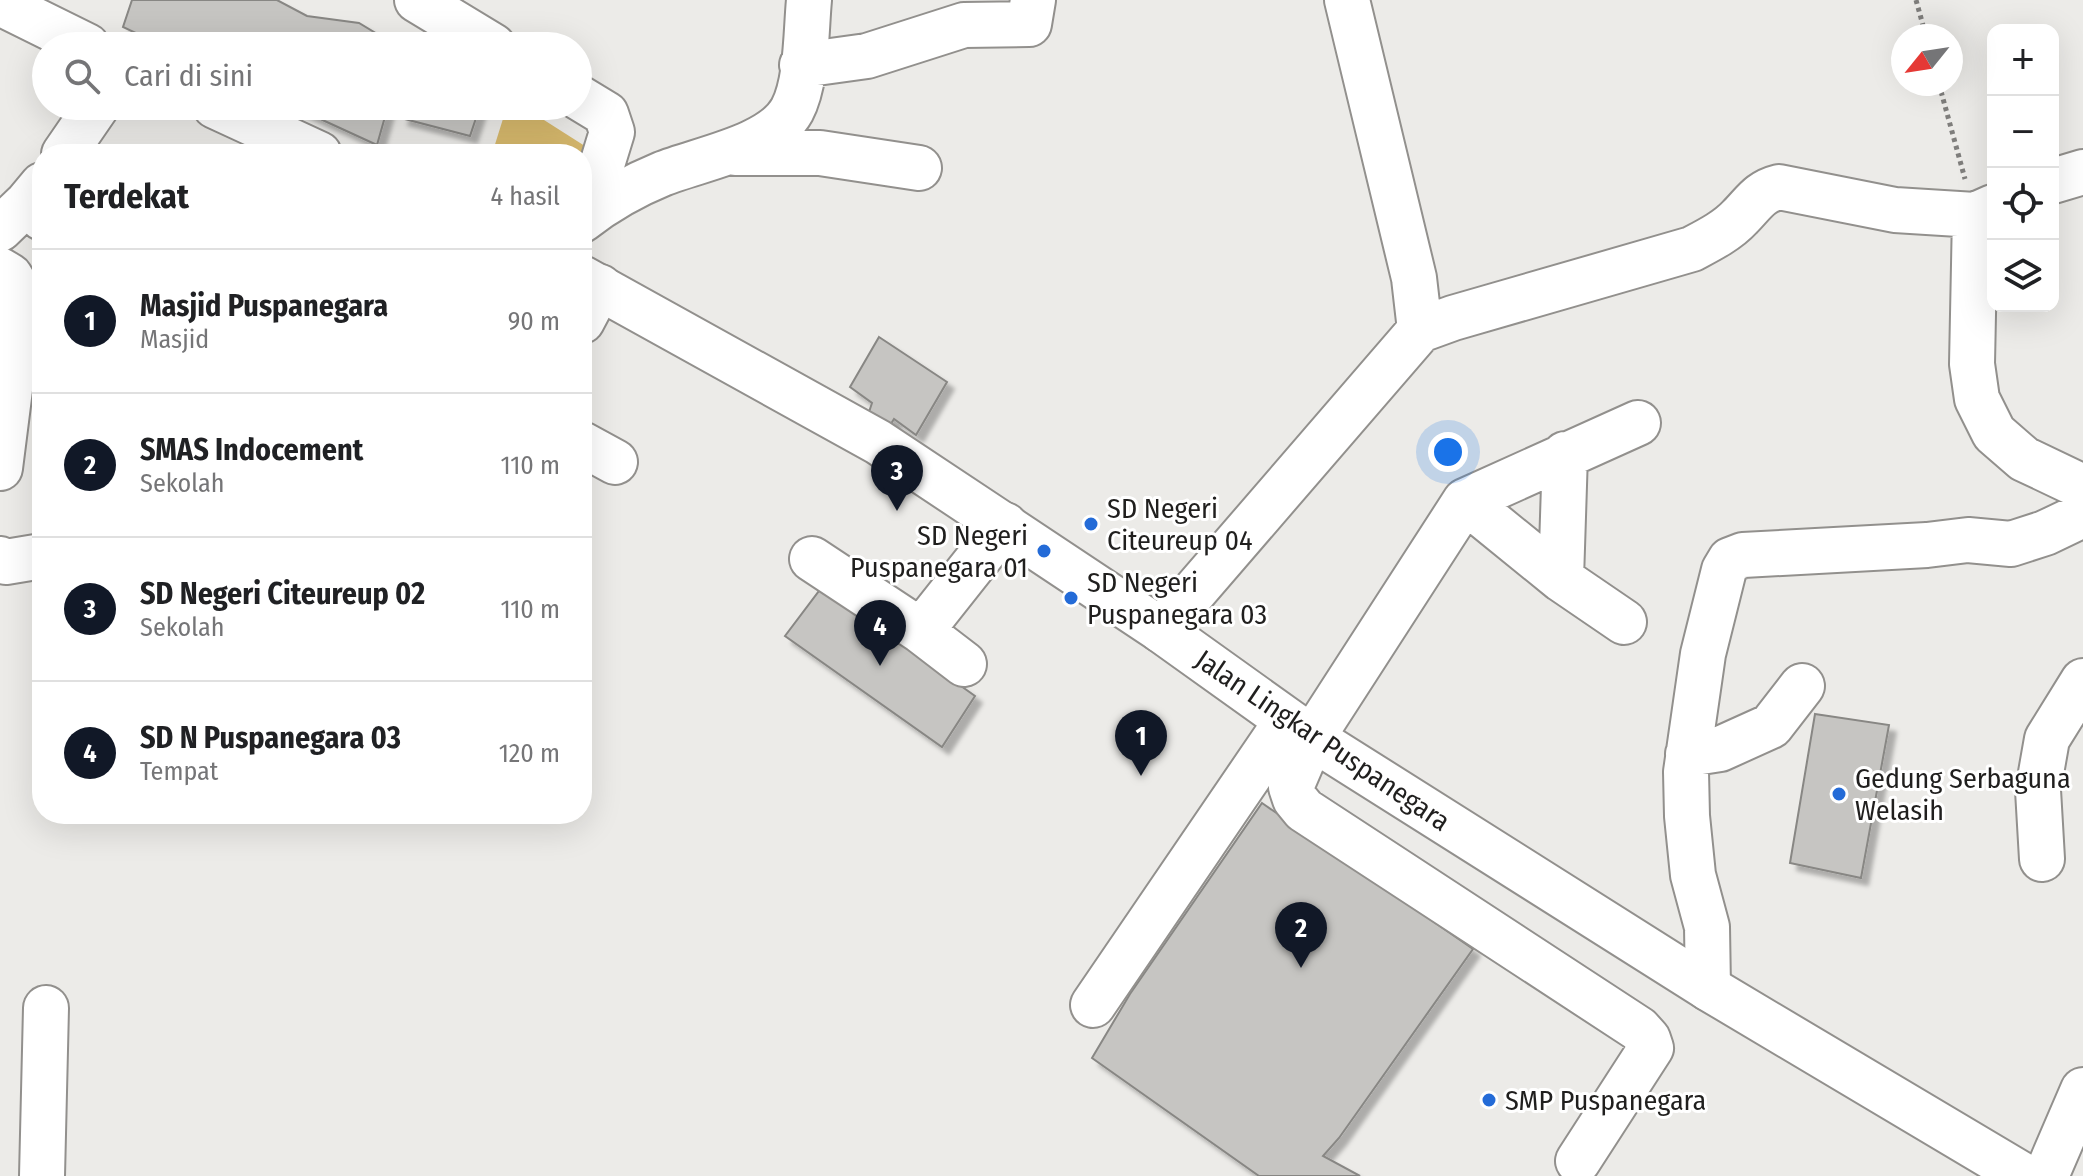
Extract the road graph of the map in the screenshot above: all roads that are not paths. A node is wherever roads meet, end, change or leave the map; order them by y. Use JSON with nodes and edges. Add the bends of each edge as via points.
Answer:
{"nodes":[{"id":1,"x":417,"y":0,"type":"edge"},
{"id":2,"x":809,"y":0,"type":"edge"},
{"id":3,"x":1033,"y":0,"type":"edge"},
{"id":4,"x":1347,"y":0,"type":"edge"},
{"id":5,"x":0,"y":3,"type":"edge"},
{"id":6,"x":59,"y":32,"type":"edge"},
{"id":7,"x":470,"y":32,"type":"edge"},
{"id":8,"x":802,"y":65,"type":"junction"},
{"id":9,"x":592,"y":106,"type":"edge"},
{"id":10,"x":87,"y":120,"type":"edge"},
{"id":11,"x":245,"y":120,"type":"edge"},
{"id":12,"x":71,"y":144,"type":"edge"},
{"id":13,"x":297,"y":144,"type":"edge"},
{"id":14,"x":728,"y":154,"type":"junction"},
{"id":15,"x":919,"y":168,"type":"dead end"},
{"id":16,"x":2083,"y":172,"type":"edge"},
{"id":17,"x":2059,"y":179,"type":"edge"},
{"id":18,"x":592,"y":194,"type":"edge"},
{"id":19,"x":1984,"y":211,"type":"edge"},
{"id":20,"x":592,"y":214,"type":"edge"},
{"id":21,"x":0,"y":270,"type":"edge"},
{"id":22,"x":592,"y":297,"type":"edge"},
{"id":23,"x":1420,"y":330,"type":"junction"},
{"id":24,"x":1638,"y":423,"type":"dead end"},
{"id":25,"x":1565,"y":454,"type":"junction"},
{"id":26,"x":0,"y":468,"type":"edge"},
{"id":27,"x":2083,"y":487,"type":"edge"},
{"id":28,"x":1465,"y":501,"type":"junction"},
{"id":29,"x":2083,"y":515,"type":"edge"},
{"id":30,"x":1005,"y":525,"type":"junction"},
{"id":31,"x":32,"y":558,"type":"edge"},
{"id":32,"x":0,"y":559,"type":"edge"},
{"id":33,"x":812,"y":559,"type":"dead end"},
{"id":34,"x":1561,"y":579,"type":"junction"},
{"id":35,"x":1624,"y":622,"type":"dead end"},
{"id":36,"x":1161,"y":630,"type":"junction"},
{"id":37,"x":921,"y":631,"type":"junction"},
{"id":38,"x":964,"y":664,"type":"dead end"},
{"id":39,"x":2083,"y":681,"type":"edge"},
{"id":40,"x":1802,"y":686,"type":"dead end"},
{"id":41,"x":1299,"y":730,"type":"junction"},
{"id":42,"x":1688,"y":754,"type":"junction"},
{"id":43,"x":2042,"y":859,"type":"dead end"},
{"id":44,"x":1708,"y":988,"type":"junction"},
{"id":45,"x":1093,"y":1005,"type":"dead end"},
{"id":46,"x":46,"y":1008,"type":"dead end"},
{"id":47,"x":2083,"y":1090,"type":"edge"},
{"id":48,"x":1578,"y":1161,"type":"dead end"},
{"id":49,"x":42,"y":1176,"type":"edge"},
{"id":50,"x":2024,"y":1176,"type":"edge"},
{"id":51,"x":2046,"y":1176,"type":"edge"}],
"edges":[{"from":1,"to":7,"type":"street"},
{"from":2,"to":8,"type":"street"},
{"from":3,"to":8,"type":"street","via":[[1029,24],[964,25],[867,56]]},
{"from":4,"to":23,"type":"street","via":[[1414,278]]},
{"from":5,"to":6,"type":"street"},
{"from":8,"to":14,"type":"street","via":[[792,109],[779,127]]},
{"from":9,"to":18,"type":"street","via":[[606,114],[612,132]]},
{"from":10,"to":12,"type":"street"},
{"from":11,"to":13,"type":"street"},
{"from":14,"to":15,"type":"street","via":[[820,153]]},
{"from":14,"to":20,"type":"street","via":[[659,175]]},
{"from":16,"to":17,"type":"street"},
{"from":19,"to":23,"type":"street","via":[[1895,210],[1779,187],[1754,198],[1741,217],[1692,249]]},
{"from":19,"to":27,"type":"street","via":[[1972,364],[1977,399],[1994,433],[2024,459]]},
{"from":21,"to":26,"type":"street","via":[[16,286],[17,334]]},
{"from":22,"to":30,"type":"street","name":"Jalan Lingkar Puspanegara","via":[[878,442]]},
{"from":23,"to":36,"type":"street"},
{"from":24,"to":25,"type":"street"},
{"from":25,"to":28,"type":"street"},
{"from":25,"to":34,"type":"street"},
{"from":28,"to":34,"type":"street"},
{"from":28,"to":41,"type":"street"},
{"from":29,"to":42,"type":"street","via":[[2011,544],[1968,540],[1730,560],[1703,654]]},
{"from":30,"to":36,"type":"street","name":"Jalan Lingkar Puspanegara"},
{"from":30,"to":37,"type":"street"},
{"from":31,"to":32,"type":"street"},
{"from":33,"to":37,"type":"street"},
{"from":34,"to":35,"type":"street"},
{"from":36,"to":41,"type":"street","name":"Jalan Lingkar Puspanegara"},
{"from":37,"to":38,"type":"street"},
{"from":39,"to":43,"type":"street","via":[[2047,739],[2038,790]]},
{"from":40,"to":42,"type":"street","via":[[1771,726],[1720,749]]},
{"from":41,"to":44,"type":"street","name":"Jalan Lingkar Puspanegara"},
{"from":41,"to":45,"type":"street"},
{"from":41,"to":48,"type":"street","via":[[1291,787],[1304,810],[1648,1039],[1651,1048]]},
{"from":42,"to":44,"type":"street","via":[[1688,842],[1707,927]]},
{"from":44,"to":50,"type":"street","name":"Jalan Lingkar Puspanegara"},
{"from":46,"to":49,"type":"street"},
{"from":47,"to":51,"type":"street"}]}
